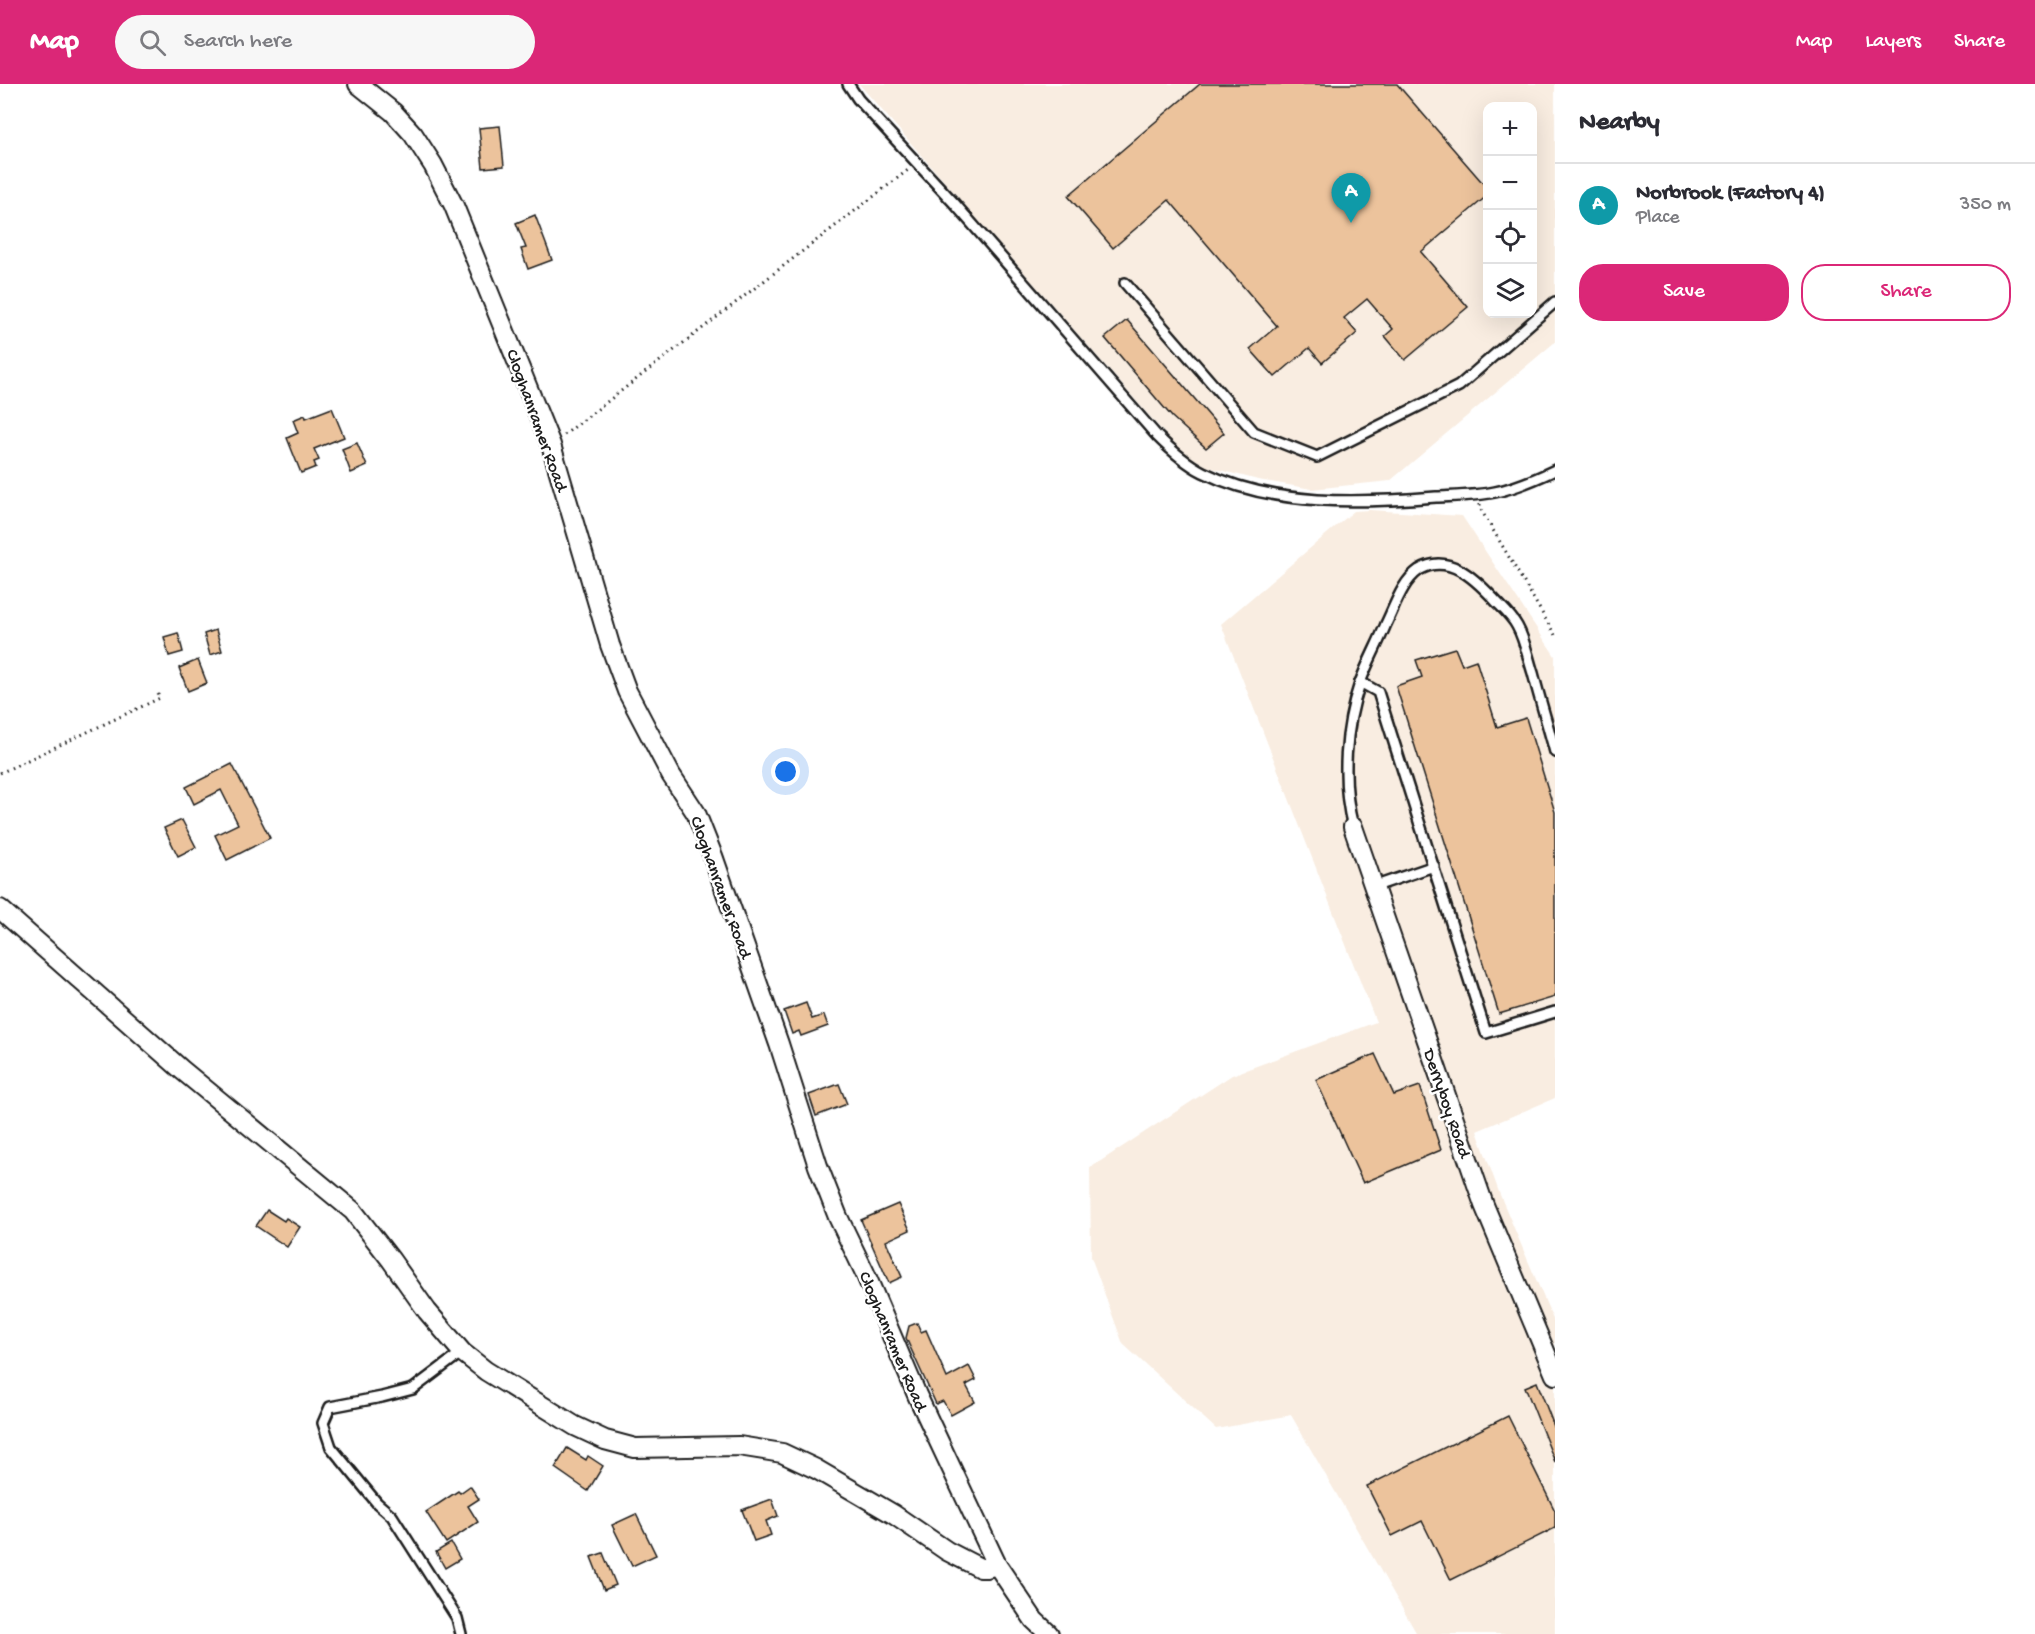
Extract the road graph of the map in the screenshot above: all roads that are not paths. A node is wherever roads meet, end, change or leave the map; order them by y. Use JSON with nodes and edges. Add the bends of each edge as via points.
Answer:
{"nodes":[{"id":1,"x":358,"y":84,"type":"edge"},
{"id":2,"x":848,"y":84,"type":"edge"},
{"id":3,"x":1125,"y":284,"type":"dead end"},
{"id":4,"x":1555,"y":302,"type":"edge"},
{"id":5,"x":1555,"y":470,"type":"edge"},
{"id":6,"x":1360,"y":682,"type":"junction"},
{"id":7,"x":1555,"y":753,"type":"edge"},
{"id":8,"x":1353,"y":827,"type":"joint"},
{"id":9,"x":1434,"y":866,"type":"junction"},
{"id":10,"x":1373,"y":887,"type":"junction"},
{"id":11,"x":0,"y":909,"type":"edge"},
{"id":12,"x":1555,"y":1012,"type":"edge"},
{"id":13,"x":462,"y":1352,"type":"junction"},
{"id":14,"x":1555,"y":1375,"type":"edge"},
{"id":15,"x":997,"y":1565,"type":"junction"},
{"id":16,"x":461,"y":1634,"type":"edge"},
{"id":17,"x":1049,"y":1634,"type":"edge"}],
"edges":[{"from":1,"to":15,"type":"street","name":"Cloghanramer Road","via":[[413,134],[454,206],[551,445],[627,691],[696,813],[838,1216]]},
{"from":2,"to":5,"type":"lane","via":[[1157,436],[1179,457],[1204,472],[1251,489],[1323,501],[1406,500],[1496,492]]},
{"from":3,"to":4,"type":"lane","via":[[1254,432],[1317,457],[1459,386]]},
{"from":6,"to":7,"type":"lane","via":[[1408,581],[1430,566],[1452,566],[1482,586],[1519,628]]},
{"from":6,"to":8,"type":"lane","via":[[1347,753],[1348,811]]},
{"from":6,"to":9,"type":"lane","via":[[1378,692]]},
{"from":8,"to":10,"type":"street","name":"Derryboy Road"},
{"from":9,"to":10,"type":"lane"},
{"from":9,"to":12,"type":"lane","via":[[1486,1033]]},
{"from":10,"to":14,"type":"street","name":"Derryboy Road","via":[[1484,1205]]},
{"from":11,"to":13,"type":"street","via":[[182,1070],[353,1211]]},
{"from":13,"to":15,"type":"street","via":[[486,1371],[605,1440],[635,1448],[740,1446],[782,1454],[816,1469],[980,1568]]},
{"from":13,"to":16,"type":"lane","via":[[413,1389],[330,1407],[322,1423],[330,1447],[392,1516],[457,1618]]},
{"from":15,"to":17,"type":"street","name":"Cloghanramer Road","via":[[1034,1620]]}]}
